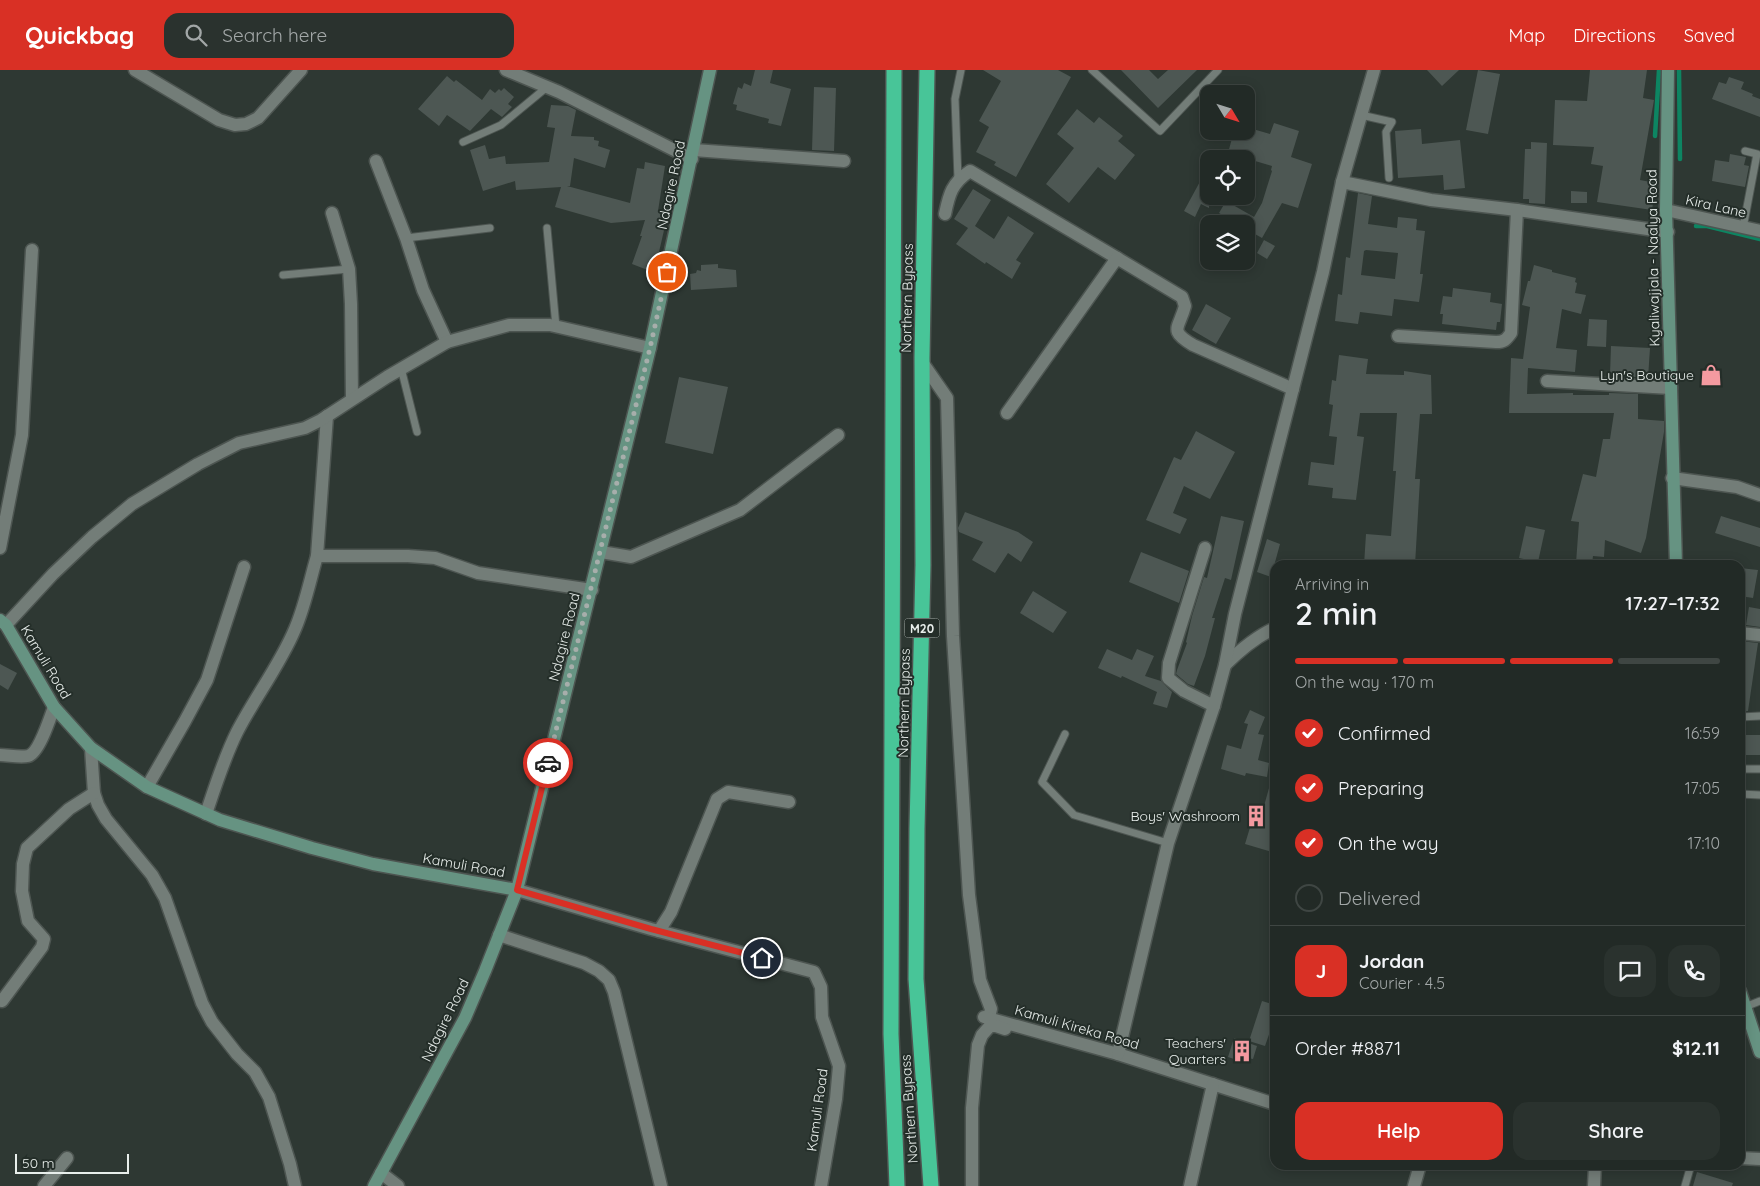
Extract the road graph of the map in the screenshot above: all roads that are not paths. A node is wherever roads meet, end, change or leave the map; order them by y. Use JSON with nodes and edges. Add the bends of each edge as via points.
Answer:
{"nodes":[{"id":1,"x":135,"y":70,"type":"edge"},
{"id":2,"x":301,"y":70,"type":"edge"},
{"id":3,"x":506,"y":70,"type":"edge"},
{"id":4,"x":710,"y":70,"type":"edge"},
{"id":5,"x":894,"y":70,"type":"edge"},
{"id":6,"x":927,"y":70,"type":"edge"},
{"id":7,"x":961,"y":70,"type":"edge"},
{"id":8,"x":1092,"y":70,"type":"edge"},
{"id":9,"x":1218,"y":70,"type":"edge"},
{"id":10,"x":1374,"y":70,"type":"edge"},
{"id":11,"x":1668,"y":70,"type":"edge"},
{"id":12,"x":548,"y":87,"type":"junction"},
{"id":13,"x":1361,"y":115,"type":"junction"},
{"id":14,"x":463,"y":142,"type":"dead end"},
{"id":15,"x":1745,"y":151,"type":"dead end"},
{"id":16,"x":693,"y":155,"type":"junction"},
{"id":17,"x":376,"y":161,"type":"dead end"},
{"id":18,"x":844,"y":161,"type":"dead end"},
{"id":19,"x":1389,"y":178,"type":"dead end"},
{"id":20,"x":958,"y":179,"type":"junction"},
{"id":21,"x":1342,"y":182,"type":"junction"},
{"id":22,"x":1517,"y":210,"type":"junction"},
{"id":23,"x":1666,"y":210,"type":"junction"},
{"id":24,"x":332,"y":214,"type":"dead end"},
{"id":25,"x":944,"y":214,"type":"dead end"},
{"id":26,"x":490,"y":228,"type":"dead end"},
{"id":27,"x":547,"y":228,"type":"dead end"},
{"id":28,"x":1743,"y":228,"type":"junction"},
{"id":29,"x":1668,"y":232,"type":"junction"},
{"id":30,"x":1760,"y":232,"type":"edge"},
{"id":31,"x":406,"y":238,"type":"junction"},
{"id":32,"x":32,"y":250,"type":"dead end"},
{"id":33,"x":1117,"y":258,"type":"junction"},
{"id":34,"x":349,"y":269,"type":"junction"},
{"id":35,"x":283,"y":275,"type":"dead end"},
{"id":36,"x":556,"y":327,"type":"junction"},
{"id":37,"x":1398,"y":336,"type":"dead end"},
{"id":38,"x":447,"y":342,"type":"junction"},
{"id":39,"x":650,"y":348,"type":"junction"},
{"id":40,"x":922,"y":362,"type":"junction"},
{"id":41,"x":401,"y":368,"type":"junction"},
{"id":42,"x":1547,"y":381,"type":"dead end"},
{"id":43,"x":1671,"y":388,"type":"junction"},
{"id":44,"x":1293,"y":389,"type":"junction"},
{"id":45,"x":352,"y":398,"type":"junction"},
{"id":46,"x":1007,"y":413,"type":"dead end"},
{"id":47,"x":327,"y":416,"type":"junction"},
{"id":48,"x":418,"y":432,"type":"dead end"},
{"id":49,"x":838,"y":435,"type":"dead end"},
{"id":50,"x":1672,"y":478,"type":"junction"},
{"id":51,"x":1760,"y":495,"type":"edge"},
{"id":52,"x":0,"y":548,"type":"edge"},
{"id":53,"x":1205,"y":548,"type":"dead end"},
{"id":54,"x":601,"y":552,"type":"junction"},
{"id":55,"x":317,"y":556,"type":"junction"},
{"id":56,"x":1676,"y":560,"type":"edge"},
{"id":57,"x":244,"y":567,"type":"dead end"},
{"id":58,"x":592,"y":590,"type":"junction"},
{"id":59,"x":3,"y":622,"type":"edge"},
{"id":60,"x":1270,"y":630,"type":"edge"},
{"id":61,"x":1745,"y":634,"type":"edge"},
{"id":62,"x":1760,"y":635,"type":"edge"},
{"id":63,"x":1225,"y":665,"type":"junction"},
{"id":64,"x":1214,"y":706,"type":"junction"},
{"id":65,"x":54,"y":707,"type":"junction"},
{"id":66,"x":1760,"y":716,"type":"edge"},
{"id":67,"x":1745,"y":717,"type":"edge"},
{"id":68,"x":1065,"y":734,"type":"dead end"},
{"id":69,"x":91,"y":748,"type":"junction"},
{"id":70,"x":0,"y":755,"type":"edge"},
{"id":71,"x":1745,"y":769,"type":"edge"},
{"id":72,"x":1760,"y":769,"type":"edge"},
{"id":73,"x":147,"y":787,"type":"junction"},
{"id":74,"x":94,"y":793,"type":"junction"},
{"id":75,"x":1745,"y":794,"type":"edge"},
{"id":76,"x":1760,"y":795,"type":"edge"},
{"id":77,"x":789,"y":802,"type":"dead end"},
{"id":78,"x":206,"y":814,"type":"junction"},
{"id":79,"x":1168,"y":843,"type":"junction"},
{"id":80,"x":517,"y":890,"type":"junction"},
{"id":81,"x":659,"y":931,"type":"junction"},
{"id":82,"x":499,"y":935,"type":"junction"},
{"id":83,"x":2,"y":1001,"type":"dead end"},
{"id":84,"x":1760,"y":1001,"type":"edge"},
{"id":85,"x":1745,"y":1007,"type":"joint"},
{"id":86,"x":1026,"y":1028,"type":"junction"},
{"id":87,"x":1760,"y":1052,"type":"edge"},
{"id":88,"x":1118,"y":1054,"type":"junction"},
{"id":89,"x":1213,"y":1084,"type":"junction"},
{"id":90,"x":1270,"y":1102,"type":"edge"},
{"id":91,"x":66,"y":1158,"type":"dead end"},
{"id":92,"x":1745,"y":1158,"type":"edge"},
{"id":93,"x":1760,"y":1159,"type":"edge"},
{"id":94,"x":1419,"y":1170,"type":"edge"},
{"id":95,"x":1595,"y":1170,"type":"edge"},
{"id":96,"x":1690,"y":1170,"type":"edge"},
{"id":97,"x":381,"y":1173,"type":"junction"},
{"id":98,"x":44,"y":1186,"type":"edge"},
{"id":99,"x":295,"y":1186,"type":"edge"},
{"id":100,"x":374,"y":1186,"type":"edge"},
{"id":101,"x":398,"y":1186,"type":"edge"},
{"id":102,"x":661,"y":1186,"type":"edge"},
{"id":103,"x":821,"y":1186,"type":"edge"},
{"id":104,"x":897,"y":1186,"type":"edge"},
{"id":105,"x":931,"y":1186,"type":"edge"},
{"id":106,"x":972,"y":1186,"type":"edge"},
{"id":107,"x":1190,"y":1186,"type":"edge"},
{"id":108,"x":1414,"y":1186,"type":"edge"},
{"id":109,"x":1594,"y":1186,"type":"edge"},
{"id":110,"x":1685,"y":1186,"type":"edge"}],
"edges":[{"from":1,"to":2,"type":"street","via":[[219,120],[235,125],[258,118]]},
{"from":3,"to":12,"type":"street"},
{"from":4,"to":16,"type":"street","name":"Ndagire Road"},
{"from":5,"to":104,"type":"highway","name":"Northern Bypass","number":"M20","via":[[891,1034]]},
{"from":6,"to":40,"type":"highway","name":"Northern Bypass","number":"M20"},
{"from":7,"to":20,"type":"lane","via":[[955,99]]},
{"from":8,"to":9,"type":"lane","via":[[1160,131]]},
{"from":10,"to":13,"type":"street"},
{"from":11,"to":23,"type":"street","name":"Kyaliwajjala - Naalya Road"},
{"from":12,"to":14,"type":"lane","via":[[501,125]]},
{"from":12,"to":16,"type":"street"},
{"from":13,"to":19,"type":"lane","via":[[1392,122],[1386,132]]},
{"from":13,"to":21,"type":"street"},
{"from":15,"to":28,"type":"lane","via":[[1757,154]]},
{"from":16,"to":18,"type":"street"},
{"from":16,"to":39,"type":"street","name":"Ndagire Road"},
{"from":17,"to":31,"type":"street"},
{"from":20,"to":25,"type":"street"},
{"from":20,"to":33,"type":"street","via":[[970,171]]},
{"from":21,"to":22,"type":"street","via":[[1432,200]]},
{"from":21,"to":44,"type":"street"},
{"from":22,"to":29,"type":"street"},
{"from":22,"to":37,"type":"street","via":[[1511,333],[1507,338],[1496,342]]},
{"from":23,"to":28,"type":"street","name":"Kira Lane"},
{"from":23,"to":29,"type":"street","name":"Kyaliwajjala - Naalya Road"},
{"from":24,"to":34,"type":"street"},
{"from":26,"to":31,"type":"lane"},
{"from":27,"to":36,"type":"lane"},
{"from":28,"to":30,"type":"street","name":"Kira Lane"},
{"from":29,"to":43,"type":"street","name":"Kyaliwajjala - Naalya Road"},
{"from":31,"to":38,"type":"street","via":[[423,290]]},
{"from":32,"to":52,"type":"street","via":[[22,435]]},
{"from":33,"to":44,"type":"street","via":[[1182,297],[1185,306],[1177,328],[1183,338]]},
{"from":33,"to":46,"type":"street"},
{"from":34,"to":35,"type":"lane"},
{"from":34,"to":45,"type":"street"},
{"from":36,"to":38,"type":"street","via":[[509,324]]},
{"from":36,"to":39,"type":"street"},
{"from":38,"to":41,"type":"street"},
{"from":39,"to":54,"type":"street","name":"Ndagire Road"},
{"from":40,"to":86,"type":"street","name":"Kamuli Kireka Road","via":[[947,398],[953,636],[969,895],[980,980],[991,1010],[987,1017]]},
{"from":40,"to":105,"type":"highway","name":"Northern Bypass","number":"M20","via":[[923,565],[916,979]]},
{"from":41,"to":45,"type":"street"},
{"from":41,"to":48,"type":"lane"},
{"from":42,"to":43,"type":"street"},
{"from":43,"to":50,"type":"street","name":"Kyaliwajjala - Naalya Road"},
{"from":44,"to":63,"type":"street"},
{"from":45,"to":47,"type":"street"},
{"from":47,"to":55,"type":"street"},
{"from":47,"to":59,"type":"street","via":[[305,428],[239,443],[132,504],[92,537]]},
{"from":49,"to":54,"type":"street","via":[[740,510],[631,557]]},
{"from":50,"to":51,"type":"street","via":[[1737,487]]},
{"from":50,"to":56,"type":"street","name":"Kyaliwajjala - Naalya Road"},
{"from":53,"to":64,"type":"street","via":[[1169,662],[1168,678],[1184,691]]},
{"from":54,"to":58,"type":"street","name":"Ndagire Road"},
{"from":55,"to":58,"type":"street","via":[[435,558],[478,573]]},
{"from":55,"to":78,"type":"street","via":[[296,628],[236,734]]},
{"from":57,"to":73,"type":"street","via":[[207,680]]},
{"from":58,"to":80,"type":"street","name":"Ndagire Road"},
{"from":59,"to":65,"type":"street","name":"Kamuli Road"},
{"from":60,"to":63,"type":"street"},
{"from":61,"to":62,"type":"street"},
{"from":63,"to":64,"type":"street"},
{"from":64,"to":79,"type":"street"},
{"from":65,"to":69,"type":"street","name":"Kamuli Road"},
{"from":65,"to":70,"type":"street","via":[[33,752],[28,756]]},
{"from":66,"to":67,"type":"lane"},
{"from":68,"to":79,"type":"lane","via":[[1042,782],[1074,815]]},
{"from":69,"to":73,"type":"street","name":"Kamuli Road"},
{"from":69,"to":74,"type":"street"},
{"from":71,"to":72,"type":"lane"},
{"from":73,"to":78,"type":"street","name":"Kamuli Road"},
{"from":74,"to":83,"type":"street","via":[[69,809],[27,848],[22,891],[28,921],[44,939],[42,947]]},
{"from":74,"to":99,"type":"street","via":[[106,819],[152,875],[165,898],[202,1003],[212,1022],[255,1072],[269,1097]]},
{"from":75,"to":76,"type":"lane"},
{"from":77,"to":81,"type":"street","via":[[728,792],[717,798],[671,912]]},
{"from":78,"to":80,"type":"street","name":"Kamuli Road","via":[[303,846],[373,864]]},
{"from":79,"to":88,"type":"street"},
{"from":80,"to":81,"type":"street","name":"Kamuli Road"},
{"from":80,"to":82,"type":"street","name":"Ndagire Road"},
{"from":81,"to":103,"type":"street","name":"Kamuli Road","via":[[814,972],[821,987],[822,1017],[839,1066]]},
{"from":82,"to":97,"type":"street","name":"Ndagire Road","via":[[465,1018]]},
{"from":82,"to":102,"type":"street","via":[[584,963],[609,980]]},
{"from":84,"to":85,"type":"lane"},
{"from":85,"to":87,"type":"street"},
{"from":86,"to":88,"type":"street","name":"Kamuli Kireka Road"},
{"from":86,"to":106,"type":"street","via":[[1024,1034],[990,1026],[978,1045],[972,1108]]},
{"from":88,"to":89,"type":"street","name":"Kamuli Kireka Road"},
{"from":89,"to":90,"type":"street","name":"Kamuli Kireka Road"},
{"from":89,"to":107,"type":"street"},
{"from":91,"to":98,"type":"street"},
{"from":92,"to":93,"type":"street"},
{"from":94,"to":108,"type":"street"},
{"from":95,"to":109,"type":"street"},
{"from":96,"to":110,"type":"lane"},
{"from":97,"to":100,"type":"street","name":"Ndagire Road"},
{"from":97,"to":101,"type":"street"}]}
